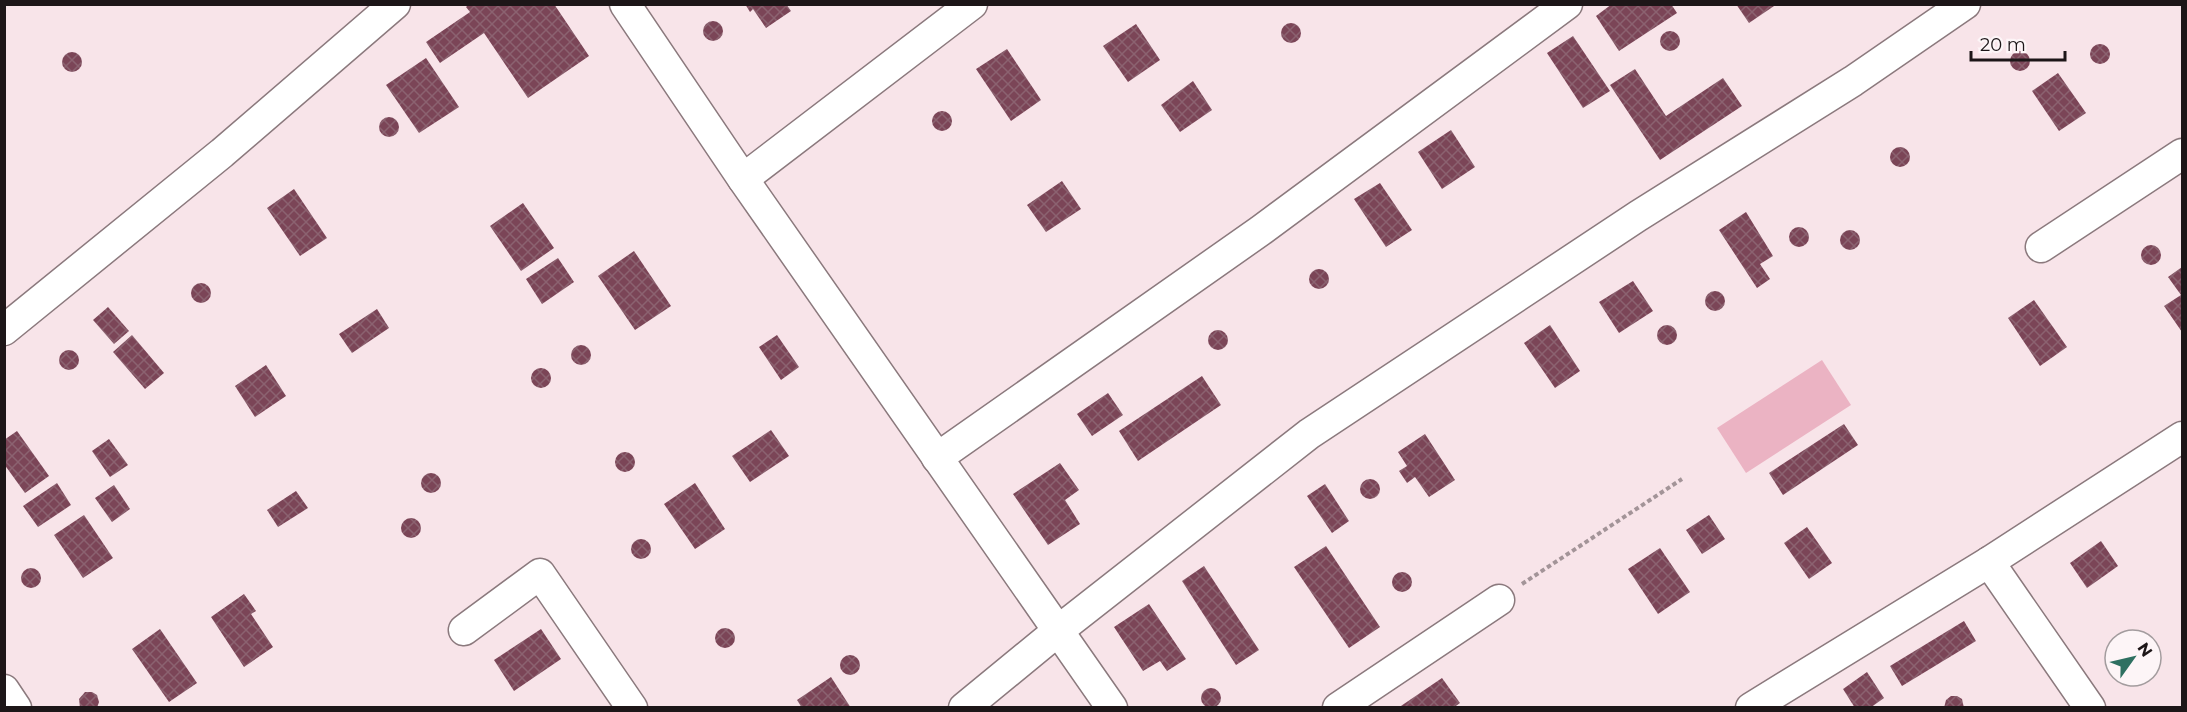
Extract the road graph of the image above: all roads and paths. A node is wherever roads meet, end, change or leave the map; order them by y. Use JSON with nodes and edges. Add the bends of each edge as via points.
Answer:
{"nodes":[{"id":1,"x":395,"y":4,"type":"edge"},
{"id":2,"x":625,"y":4,"type":"edge"},
{"id":3,"x":972,"y":4,"type":"edge"},
{"id":4,"x":1568,"y":4,"type":"edge"},
{"id":5,"x":1965,"y":4,"type":"edge"},
{"id":6,"x":2182,"y":154,"type":"edge"},
{"id":7,"x":743,"y":179,"type":"junction"},
{"id":8,"x":2041,"y":247,"type":"dead end"},
{"id":9,"x":4,"y":330,"type":"edge"},
{"id":10,"x":2182,"y":437,"type":"edge"},
{"id":11,"x":937,"y":458,"type":"junction"},
{"id":12,"x":1682,"y":479,"type":"dead end"},
{"id":13,"x":1989,"y":562,"type":"junction"},
{"id":14,"x":1499,"y":600,"type":"joint"},
{"id":15,"x":464,"y":630,"type":"dead end"},
{"id":16,"x":1059,"y":630,"type":"junction"},
{"id":17,"x":4,"y":690,"type":"edge"},
{"id":18,"x":16,"y":708,"type":"edge"},
{"id":19,"x":632,"y":708,"type":"edge"},
{"id":20,"x":963,"y":708,"type":"edge"},
{"id":21,"x":1112,"y":708,"type":"edge"},
{"id":22,"x":1338,"y":708,"type":"edge"},
{"id":23,"x":1751,"y":708,"type":"edge"},
{"id":24,"x":2090,"y":708,"type":"edge"}],
"edges":[{"from":1,"to":9,"type":"street","via":[[222,153]]},
{"from":2,"to":7,"type":"street"},
{"from":3,"to":7,"type":"street"},
{"from":4,"to":11,"type":"street","via":[[1260,231]]},
{"from":5,"to":16,"type":"street","via":[[1309,434]]},
{"from":6,"to":8,"type":"street"},
{"from":7,"to":11,"type":"street"},
{"from":10,"to":13,"type":"street"},
{"from":11,"to":16,"type":"street"},
{"from":12,"to":14,"type":"path"},
{"from":13,"to":23,"type":"street"},
{"from":13,"to":24,"type":"street"},
{"from":14,"to":22,"type":"street"},
{"from":15,"to":19,"type":"street","via":[[540,574]]},
{"from":16,"to":20,"type":"street"},
{"from":16,"to":21,"type":"street"},
{"from":17,"to":18,"type":"street"}]}
